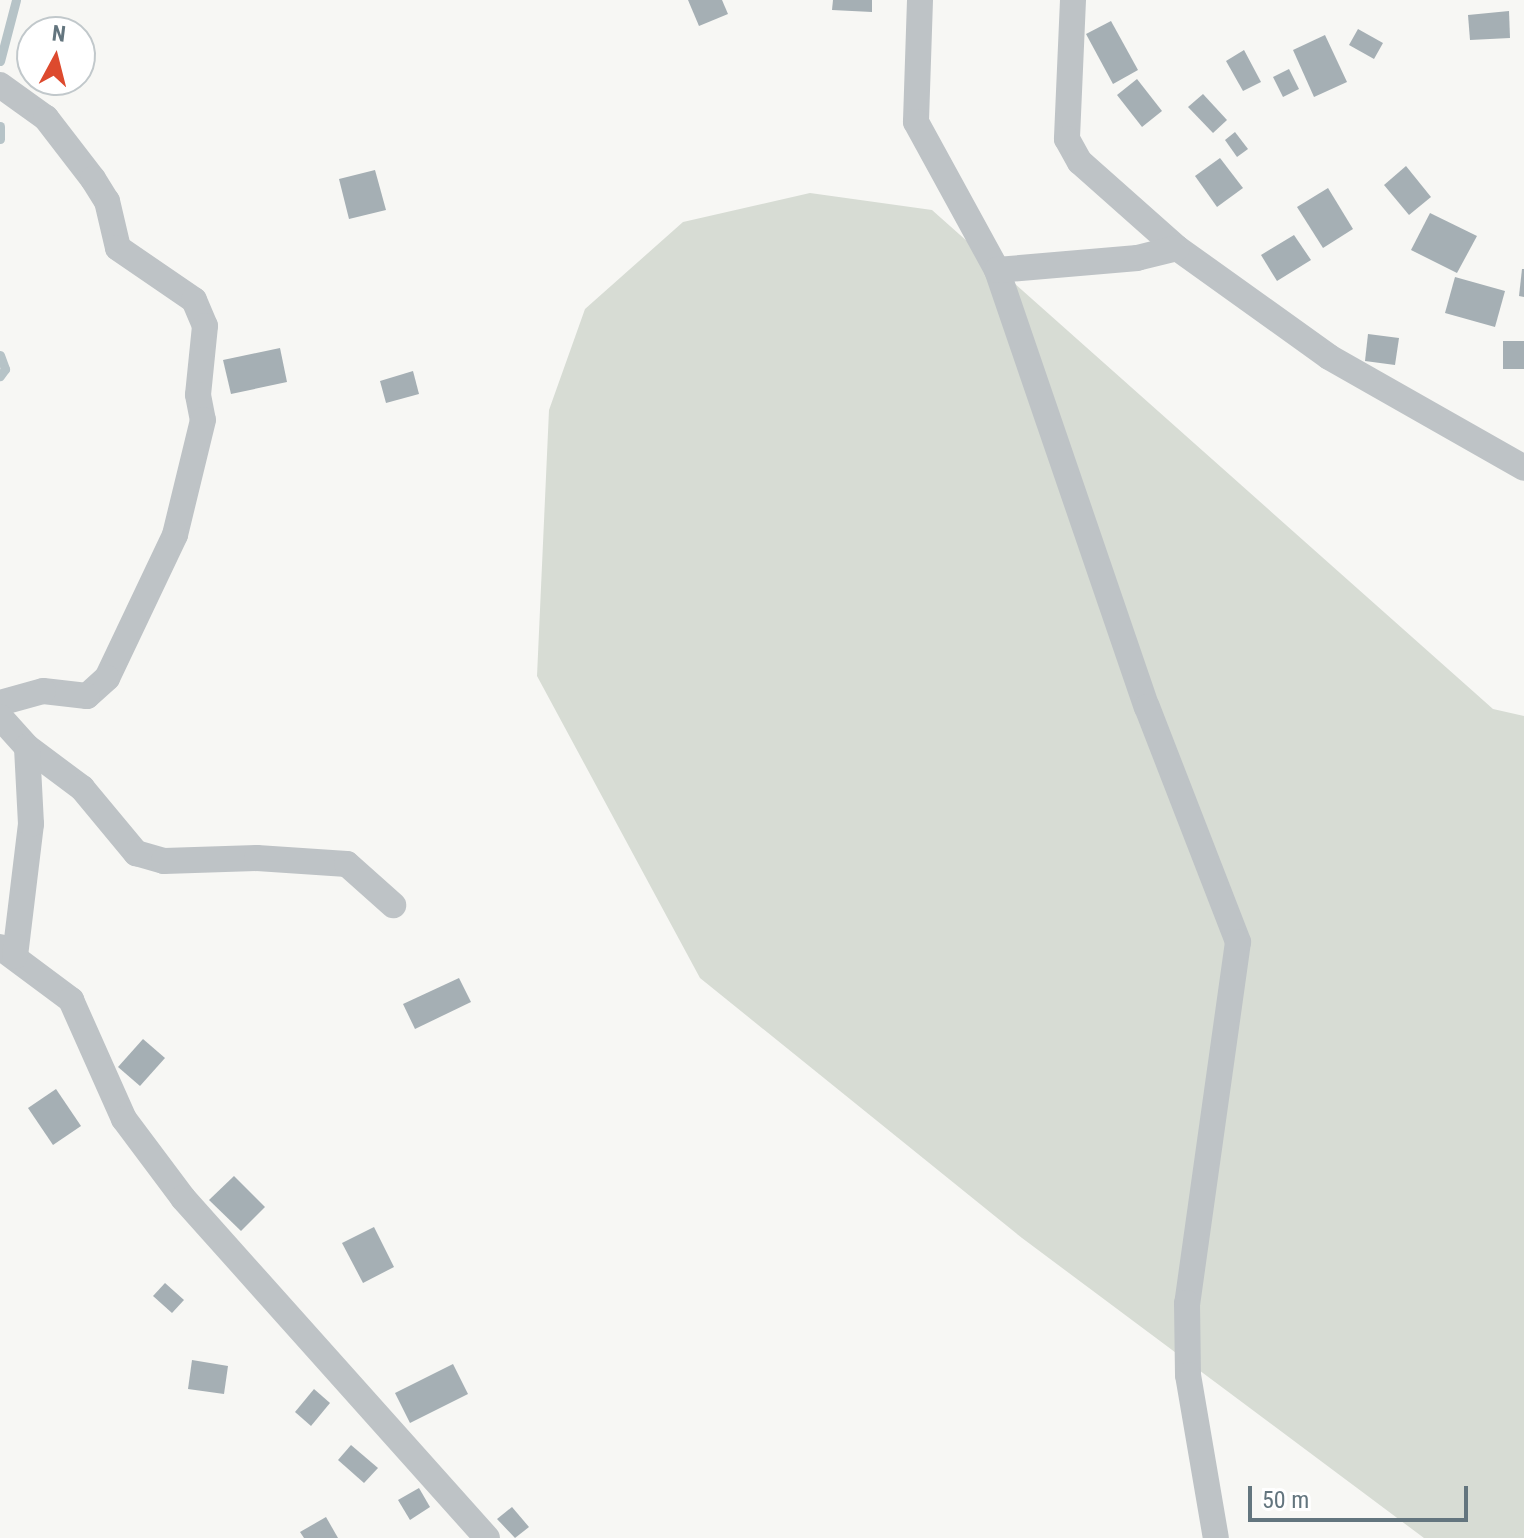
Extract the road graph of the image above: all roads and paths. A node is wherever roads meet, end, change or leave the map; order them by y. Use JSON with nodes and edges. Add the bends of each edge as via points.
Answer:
{"nodes":[{"id":1,"x":920,"y":0,"type":"edge"},
{"id":2,"x":1073,"y":0,"type":"edge"},
{"id":3,"x":0,"y":85,"type":"edge"},
{"id":4,"x":1177,"y":248,"type":"junction"},
{"id":5,"x":997,"y":270,"type":"junction"},
{"id":6,"x":1524,"y":468,"type":"edge"},
{"id":7,"x":0,"y":703,"type":"edge"},
{"id":8,"x":0,"y":717,"type":"edge"},
{"id":9,"x":27,"y":747,"type":"junction"},
{"id":10,"x":393,"y":905,"type":"dead end"},
{"id":11,"x":7,"y":951,"type":"edge"},
{"id":12,"x":487,"y":1538,"type":"edge"},
{"id":13,"x":1216,"y":1538,"type":"edge"}],
"edges":[{"from":1,"to":5,"type":"street","via":[[916,122]]},
{"from":2,"to":4,"type":"street","via":[[1067,139],[1080,162]]},
{"from":3,"to":7,"type":"street","via":[[46,118],[93,179],[107,201],[118,248],[194,300],[205,326],[198,395],[203,420],[175,535],[107,678],[87,696],[43,691]]},
{"from":4,"to":5,"type":"street","via":[[1137,258]]},
{"from":4,"to":6,"type":"street","via":[[1329,357]]},
{"from":5,"to":13,"type":"street","via":[[1147,707],[1238,942],[1187,1303],[1188,1375]]},
{"from":8,"to":9,"type":"street"},
{"from":9,"to":10,"type":"street","via":[[82,788],[136,853],[164,861],[257,858],[347,864]]},
{"from":9,"to":11,"type":"street","via":[[31,824]]},
{"from":11,"to":12,"type":"street","via":[[71,1000],[124,1119],[183,1198]]}]}
